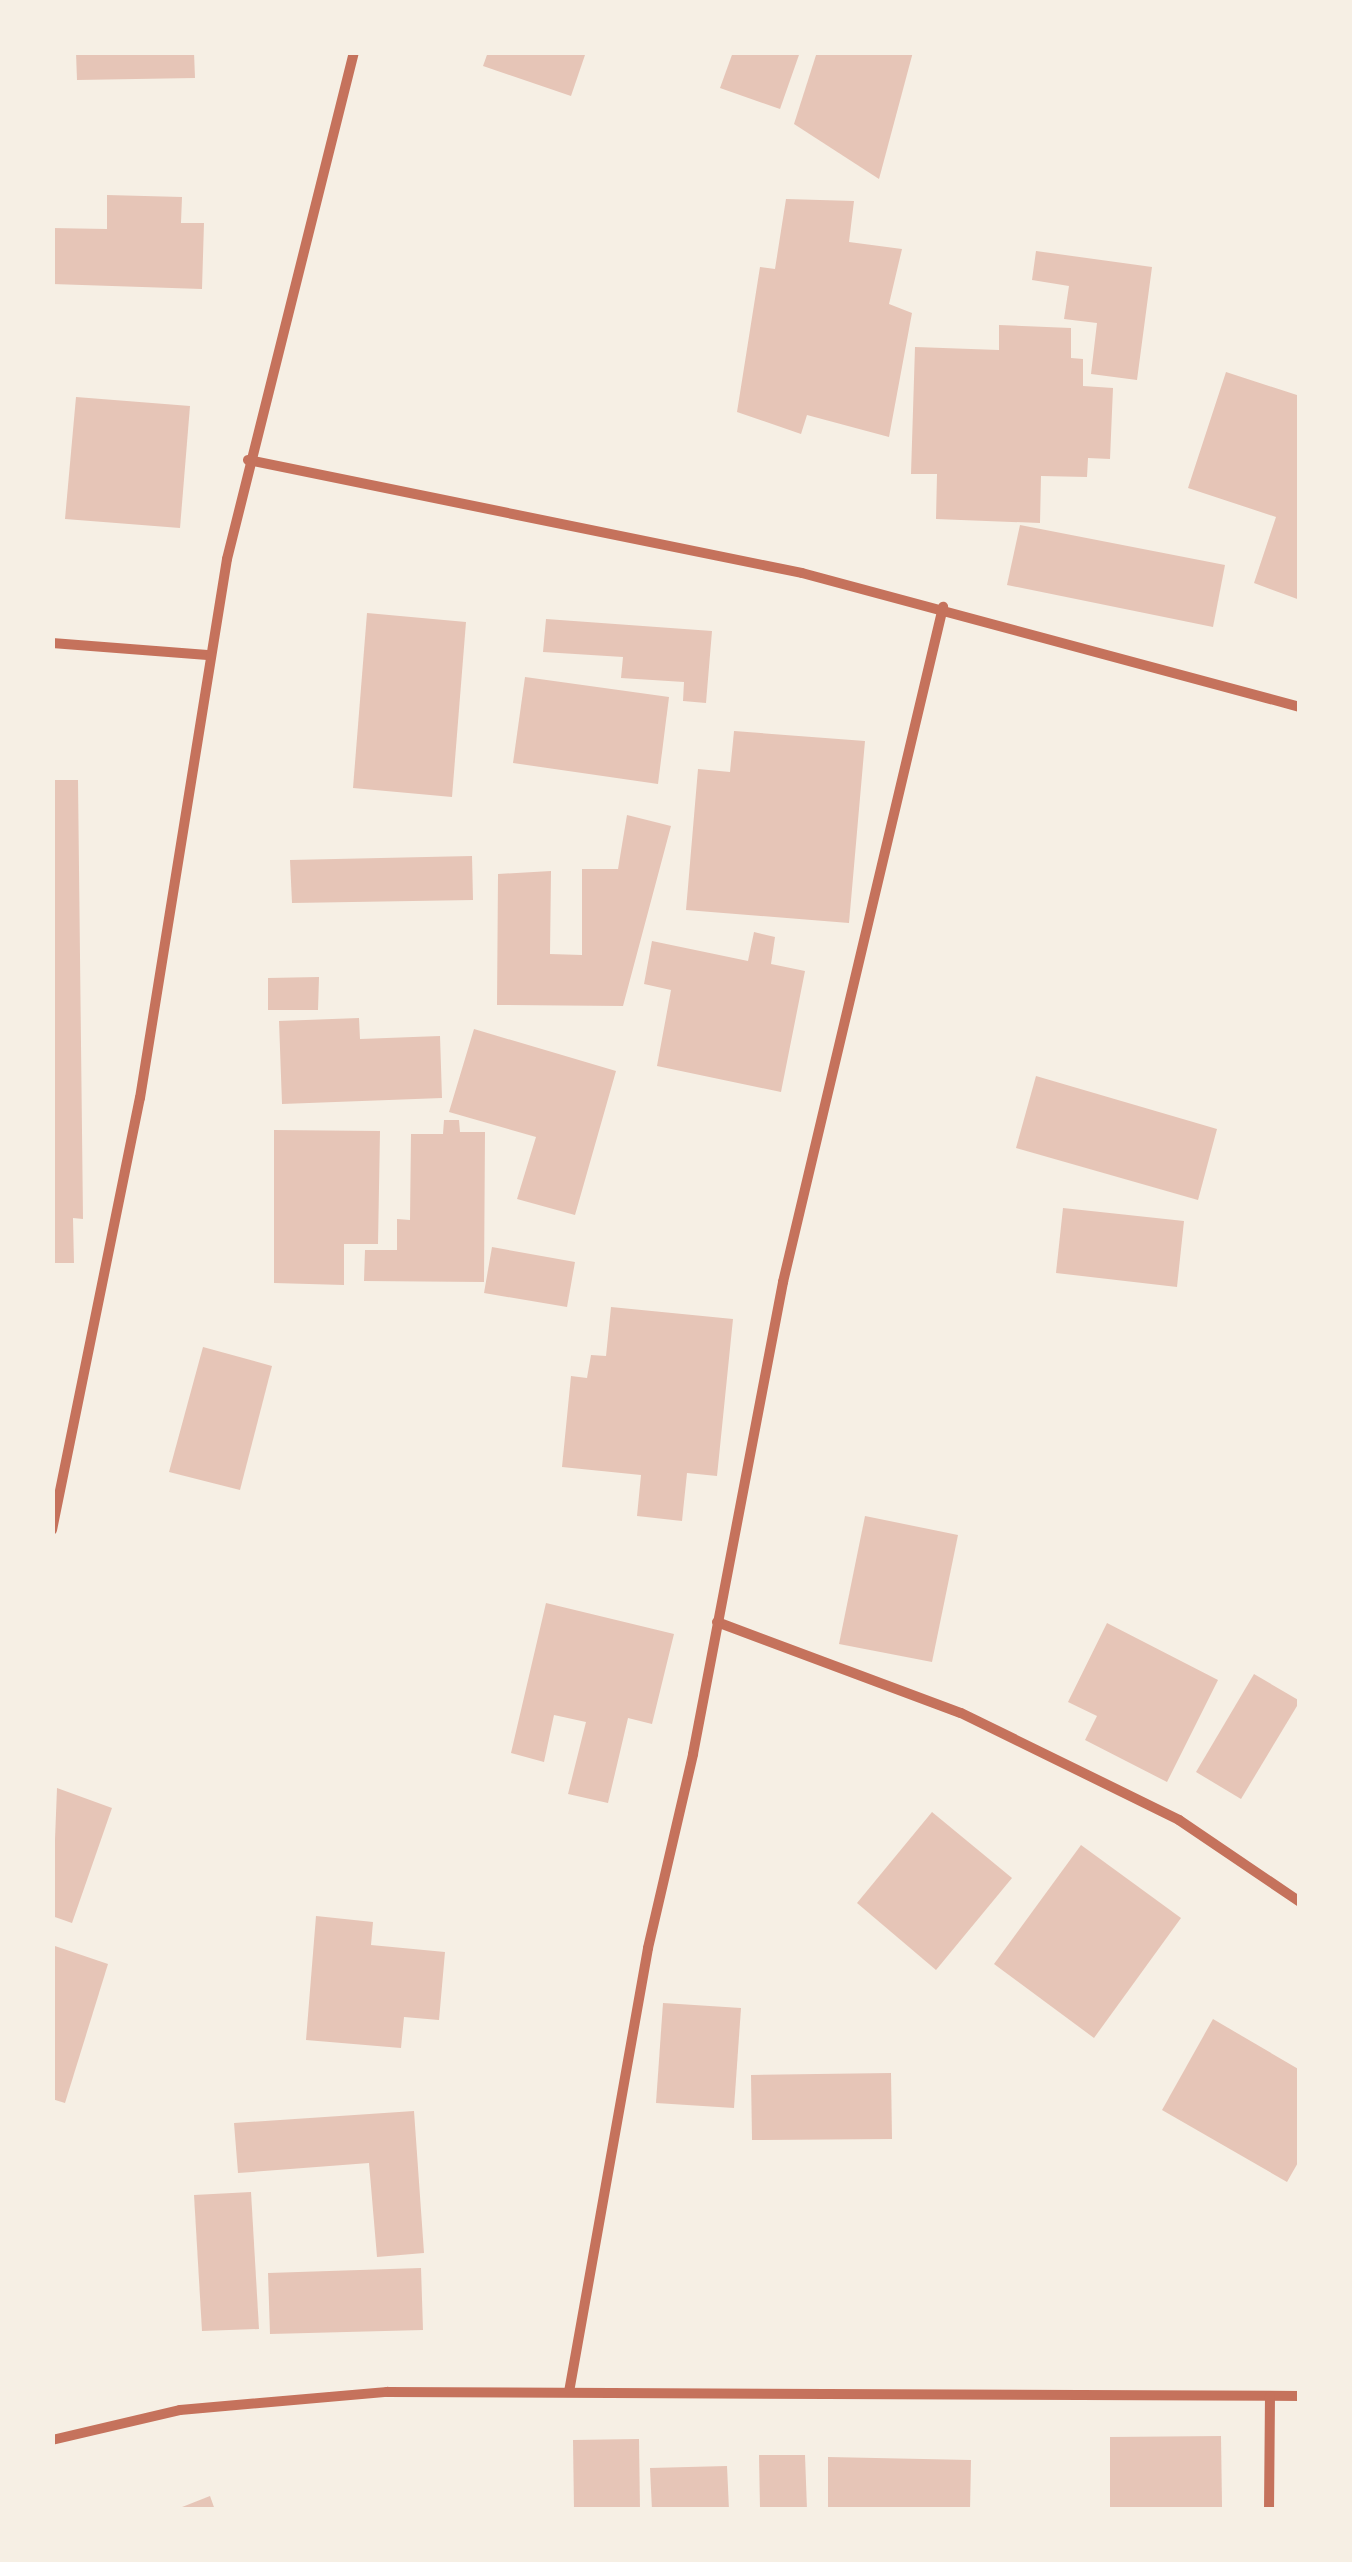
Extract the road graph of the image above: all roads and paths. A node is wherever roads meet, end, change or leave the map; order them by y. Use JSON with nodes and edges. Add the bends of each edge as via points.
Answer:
{"nodes":[{"id":1,"x":354,"y":52,"type":"edge"},
{"id":2,"x":248,"y":460,"type":"junction"},
{"id":3,"x":943,"y":606,"type":"junction"},
{"id":4,"x":52,"y":643,"type":"edge"},
{"id":5,"x":208,"y":655,"type":"junction"},
{"id":6,"x":1300,"y":707,"type":"edge"},
{"id":7,"x":52,"y":1530,"type":"edge"},
{"id":8,"x":716,"y":1622,"type":"junction"},
{"id":9,"x":1300,"y":1902,"type":"edge"},
{"id":10,"x":568,"y":2392,"type":"junction"},
{"id":11,"x":1270,"y":2396,"type":"junction"},
{"id":12,"x":1300,"y":2396,"type":"edge"},
{"id":13,"x":52,"y":2440,"type":"edge"},
{"id":14,"x":1269,"y":2510,"type":"edge"}],
"edges":[{"from":1,"to":2,"type":"street"},
{"from":2,"to":3,"type":"street"},
{"from":2,"to":5,"type":"street"},
{"from":3,"to":6,"type":"street"},
{"from":3,"to":8,"type":"street","via":[[783,1282]]},
{"from":4,"to":5,"type":"street"},
{"from":5,"to":7,"type":"street","via":[[140,1098]]},
{"from":8,"to":9,"type":"street","via":[[961,1713],[1179,1820]]},
{"from":8,"to":10,"type":"street","via":[[648,1948]]},
{"from":10,"to":11,"type":"street"},
{"from":10,"to":13,"type":"street","via":[[387,2392],[199,2408]]},
{"from":11,"to":12,"type":"street"},
{"from":11,"to":14,"type":"street"}]}
